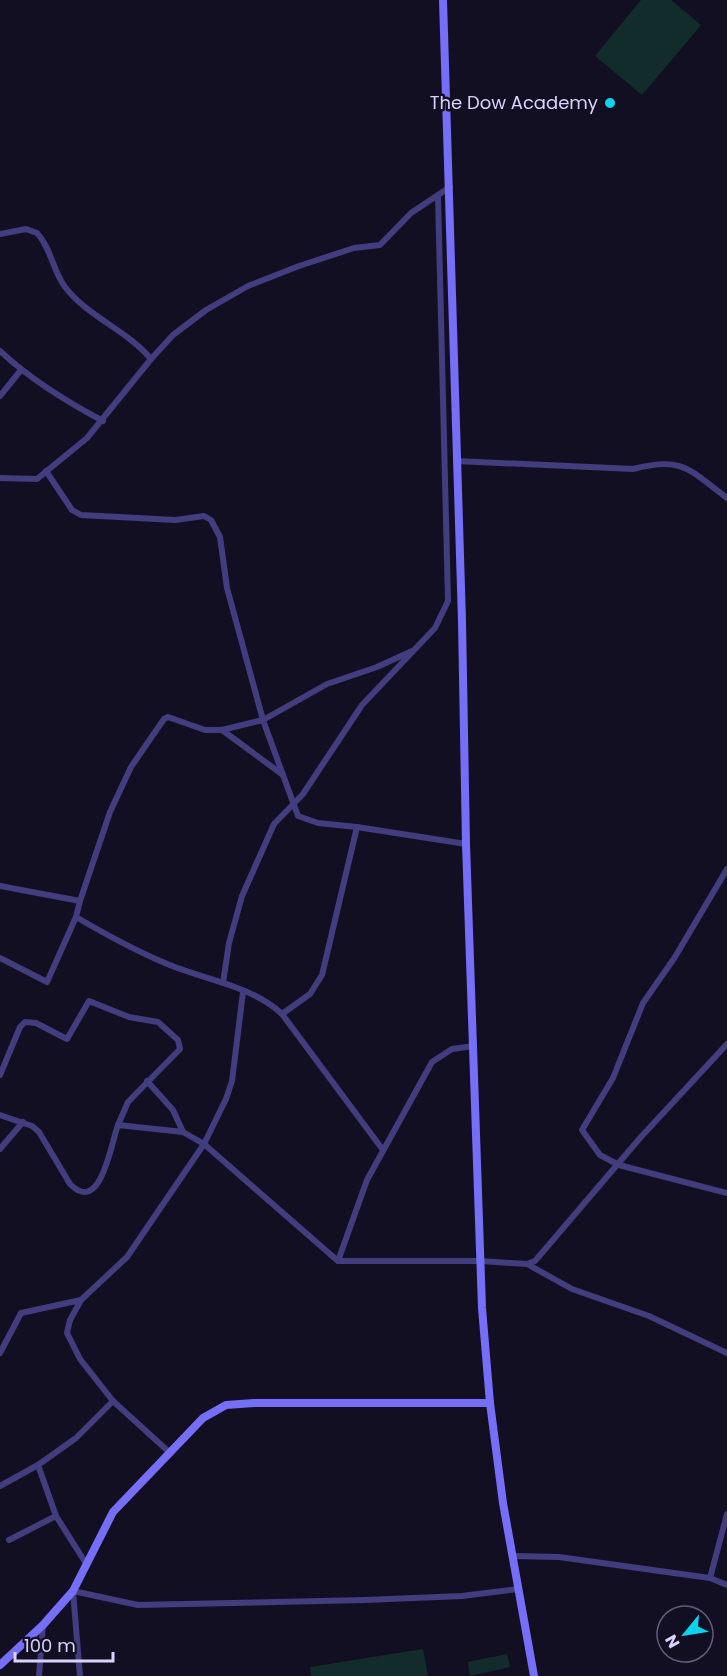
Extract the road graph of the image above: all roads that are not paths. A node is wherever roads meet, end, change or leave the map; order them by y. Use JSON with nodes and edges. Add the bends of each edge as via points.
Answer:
{"nodes":[{"id":1,"x":443,"y":0,"type":"edge"},
{"id":2,"x":450,"y":187,"type":"junction"},
{"id":3,"x":438,"y":196,"type":"junction"},
{"id":4,"x":0,"y":234,"type":"edge"},
{"id":5,"x":0,"y":351,"type":"edge"},
{"id":6,"x":151,"y":359,"type":"junction"},
{"id":7,"x":21,"y":370,"type":"junction"},
{"id":8,"x":0,"y":396,"type":"edge"},
{"id":9,"x":103,"y":421,"type":"junction"},
{"id":10,"x":456,"y":461,"type":"junction"},
{"id":11,"x":46,"y":471,"type":"junction"},
{"id":12,"x":0,"y":478,"type":"edge"},
{"id":13,"x":727,"y":498,"type":"edge"},
{"id":14,"x":412,"y":650,"type":"junction"},
{"id":15,"x":263,"y":720,"type":"junction"},
{"id":16,"x":222,"y":730,"type":"junction"},
{"id":17,"x":283,"y":775,"type":"junction"},
{"id":18,"x":292,"y":805,"type":"junction"},
{"id":19,"x":357,"y":828,"type":"junction"},
{"id":20,"x":466,"y":844,"type":"junction"},
{"id":21,"x":727,"y":869,"type":"edge"},
{"id":22,"x":0,"y":886,"type":"edge"},
{"id":23,"x":80,"y":901,"type":"junction"},
{"id":24,"x":76,"y":917,"type":"junction"},
{"id":25,"x":0,"y":958,"type":"edge"},
{"id":26,"x":223,"y":983,"type":"junction"},
{"id":27,"x":243,"y":992,"type":"junction"},
{"id":28,"x":282,"y":1014,"type":"junction"},
{"id":29,"x":727,"y":1044,"type":"edge"},
{"id":30,"x":474,"y":1046,"type":"junction"},
{"id":31,"x":0,"y":1075,"type":"edge"},
{"id":32,"x":147,"y":1081,"type":"junction"},
{"id":33,"x":0,"y":1115,"type":"edge"},
{"id":34,"x":23,"y":1122,"type":"junction"},
{"id":35,"x":118,"y":1125,"type":"junction"},
{"id":36,"x":183,"y":1132,"type":"junction"},
{"id":37,"x":204,"y":1144,"type":"junction"},
{"id":38,"x":0,"y":1149,"type":"edge"},
{"id":39,"x":383,"y":1150,"type":"junction"},
{"id":40,"x":619,"y":1165,"type":"junction"},
{"id":41,"x":727,"y":1193,"type":"edge"},
{"id":42,"x":338,"y":1261,"type":"junction"},
{"id":43,"x":481,"y":1261,"type":"junction"},
{"id":44,"x":527,"y":1264,"type":"junction"},
{"id":45,"x":81,"y":1300,"type":"junction"},
{"id":46,"x":0,"y":1353,"type":"edge"},
{"id":47,"x":727,"y":1353,"type":"edge"},
{"id":48,"x":113,"y":1401,"type":"junction"},
{"id":49,"x":490,"y":1403,"type":"junction"},
{"id":50,"x":169,"y":1452,"type":"junction"},
{"id":51,"x":38,"y":1465,"type":"junction"},
{"id":52,"x":0,"y":1486,"type":"edge"},
{"id":53,"x":727,"y":1514,"type":"edge"},
{"id":54,"x":56,"y":1516,"type":"junction"},
{"id":55,"x":9,"y":1540,"type":"dead end"},
{"id":56,"x":512,"y":1557,"type":"junction"},
{"id":57,"x":87,"y":1565,"type":"junction"},
{"id":58,"x":710,"y":1578,"type":"junction"},
{"id":59,"x":727,"y":1585,"type":"edge"},
{"id":60,"x":518,"y":1589,"type":"junction"},
{"id":61,"x":73,"y":1591,"type":"junction"},
{"id":62,"x":43,"y":1626,"type":"junction"},
{"id":63,"x":0,"y":1665,"type":"edge"},
{"id":64,"x":39,"y":1676,"type":"edge"},
{"id":65,"x":80,"y":1676,"type":"edge"},
{"id":66,"x":534,"y":1676,"type":"edge"}],
"edges":[{"from":1,"to":2,"type":"main road"},
{"from":2,"to":3,"type":"street"},
{"from":2,"to":10,"type":"main road"},
{"from":3,"to":6,"type":"street","via":[[411,213],[380,245],[334,253],[221,299],[187,324]]},
{"from":3,"to":14,"type":"street","via":[[448,601],[435,628]]},
{"from":4,"to":6,"type":"street","via":[[26,229],[37,233],[65,287]]},
{"from":5,"to":7,"type":"street"},
{"from":6,"to":9,"type":"street"},
{"from":7,"to":8,"type":"street"},
{"from":7,"to":9,"type":"street"},
{"from":9,"to":11,"type":"street"},
{"from":10,"to":13,"type":"street","via":[[624,469],[660,462],[687,468]]},
{"from":10,"to":20,"type":"main road"},
{"from":11,"to":12,"type":"street","via":[[37,479]]},
{"from":11,"to":15,"type":"street","via":[[72,510],[81,515],[210,519],[219,537],[227,588]]},
{"from":14,"to":15,"type":"street","via":[[327,684]]},
{"from":14,"to":18,"type":"street","via":[[362,705]]},
{"from":15,"to":16,"type":"street"},
{"from":15,"to":17,"type":"street"},
{"from":16,"to":17,"type":"street"},
{"from":16,"to":23,"type":"street","via":[[195,729],[168,717],[164,719],[131,767],[110,812]]},
{"from":17,"to":18,"type":"street"},
{"from":18,"to":19,"type":"street","via":[[298,816],[306,820]]},
{"from":18,"to":26,"type":"street","via":[[274,824],[242,896]]},
{"from":19,"to":20,"type":"street"},
{"from":19,"to":28,"type":"street","via":[[322,975],[310,994]]},
{"from":20,"to":30,"type":"main road"},
{"from":21,"to":40,"type":"street","via":[[643,1003],[614,1078],[582,1130],[600,1155]]},
{"from":22,"to":23,"type":"street"},
{"from":23,"to":24,"type":"street"},
{"from":24,"to":25,"type":"street","via":[[47,982]]},
{"from":24,"to":26,"type":"street","via":[[165,963]]},
{"from":26,"to":27,"type":"street"},
{"from":27,"to":28,"type":"street","via":[[262,999]]},
{"from":27,"to":37,"type":"street","via":[[232,1081]]},
{"from":28,"to":39,"type":"street"},
{"from":29,"to":40,"type":"street"},
{"from":30,"to":39,"type":"street","via":[[452,1048],[432,1062]]},
{"from":30,"to":43,"type":"main road"},
{"from":31,"to":32,"type":"street","via":[[20,1027],[36,1023],[67,1039],[89,1001],[129,1017],[158,1022],[178,1040],[180,1049]]},
{"from":32,"to":35,"type":"street","via":[[125,1108]]},
{"from":32,"to":36,"type":"street","via":[[173,1110]]},
{"from":33,"to":34,"type":"street"},
{"from":34,"to":35,"type":"street","via":[[39,1132],[70,1184],[83,1192],[97,1186],[102,1178]]},
{"from":34,"to":38,"type":"street"},
{"from":35,"to":36,"type":"street"},
{"from":36,"to":37,"type":"street"},
{"from":37,"to":42,"type":"street"},
{"from":37,"to":45,"type":"street","via":[[127,1257]]},
{"from":39,"to":42,"type":"street","via":[[360,1197]]},
{"from":40,"to":41,"type":"street"},
{"from":40,"to":44,"type":"street","via":[[543,1255]]},
{"from":42,"to":43,"type":"street"},
{"from":43,"to":44,"type":"street"},
{"from":43,"to":49,"type":"main road"},
{"from":44,"to":47,"type":"street","via":[[572,1289],[649,1316]]},
{"from":45,"to":46,"type":"street","via":[[21,1313]]},
{"from":45,"to":48,"type":"street","via":[[70,1320],[69,1340]]},
{"from":48,"to":50,"type":"street"},
{"from":48,"to":51,"type":"street","via":[[76,1438]]},
{"from":49,"to":50,"type":"main road","via":[[233,1404],[203,1418]]},
{"from":49,"to":56,"type":"main road"},
{"from":50,"to":57,"type":"main road","via":[[113,1512]]},
{"from":51,"to":52,"type":"street"},
{"from":51,"to":54,"type":"street"},
{"from":53,"to":58,"type":"street"},
{"from":54,"to":55,"type":"street"},
{"from":54,"to":57,"type":"street"},
{"from":56,"to":58,"type":"street","via":[[568,1558]]},
{"from":56,"to":60,"type":"main road"},
{"from":57,"to":61,"type":"main road"},
{"from":58,"to":59,"type":"street"},
{"from":60,"to":61,"type":"street","via":[[462,1596],[138,1605]]},
{"from":60,"to":66,"type":"main road"},
{"from":61,"to":62,"type":"main road"},
{"from":61,"to":65,"type":"street"},
{"from":62,"to":63,"type":"main road"},
{"from":62,"to":64,"type":"street"}]}
